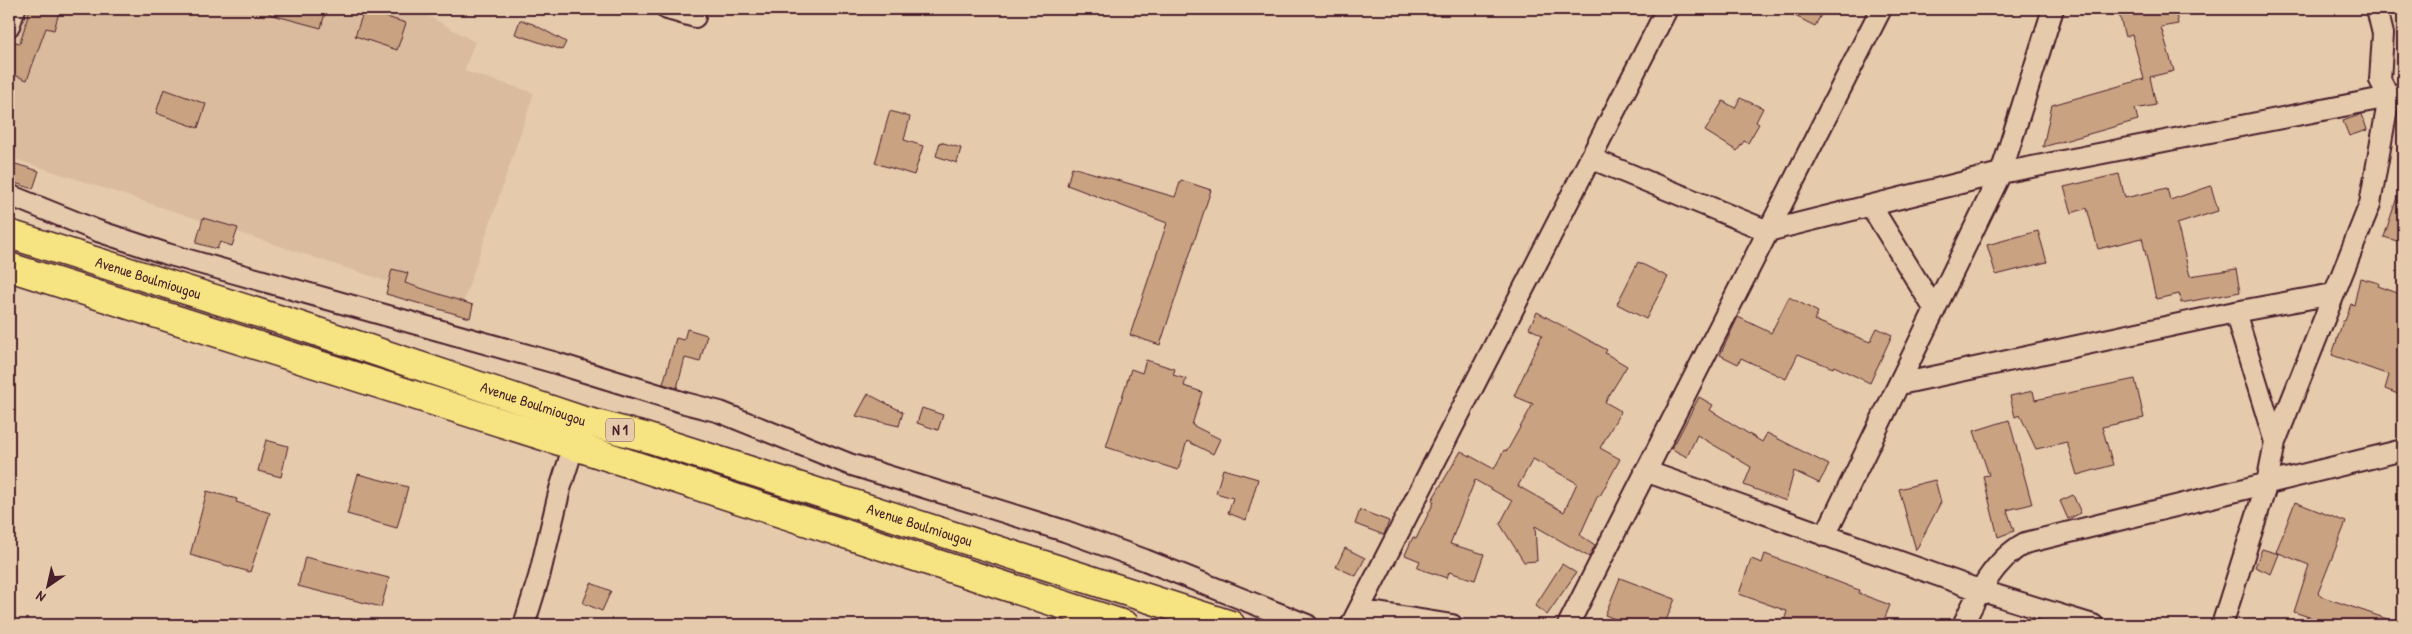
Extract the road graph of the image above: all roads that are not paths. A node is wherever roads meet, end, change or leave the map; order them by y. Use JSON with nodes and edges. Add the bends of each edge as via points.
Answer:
{"nodes":[{"id":1,"x":15,"y":9,"type":"edge"},
{"id":2,"x":667,"y":9,"type":"edge"},
{"id":3,"x":1667,"y":9,"type":"edge"},
{"id":4,"x":1881,"y":9,"type":"edge"},
{"id":5,"x":2053,"y":9,"type":"edge"},
{"id":6,"x":2377,"y":9,"type":"edge"},
{"id":7,"x":695,"y":17,"type":"dead end"},
{"id":8,"x":9,"y":26,"type":"edge"},
{"id":9,"x":2396,"y":95,"type":"edge"},
{"id":10,"x":1590,"y":158,"type":"junction"},
{"id":11,"x":2001,"y":173,"type":"junction"},
{"id":12,"x":9,"y":195,"type":"edge"},
{"id":13,"x":1871,"y":206,"type":"junction"},
{"id":14,"x":1768,"y":231,"type":"junction"},
{"id":15,"x":9,"y":234,"type":"edge"},
{"id":16,"x":9,"y":267,"type":"edge"},
{"id":17,"x":2332,"y":294,"type":"junction"},
{"id":18,"x":1935,"y":310,"type":"junction"},
{"id":19,"x":2235,"y":312,"type":"junction"},
{"id":20,"x":1900,"y":384,"type":"junction"},
{"id":21,"x":578,"y":433,"type":"junction"},
{"id":22,"x":2275,"y":442,"type":"junction"},
{"id":23,"x":2403,"y":450,"type":"edge"},
{"id":24,"x":1645,"y":471,"type":"junction"},
{"id":25,"x":2267,"y":483,"type":"junction"},
{"id":26,"x":1825,"y":536,"type":"junction"},
{"id":27,"x":1979,"y":590,"type":"junction"},
{"id":28,"x":1355,"y":618,"type":"edge"},
{"id":29,"x":524,"y":625,"type":"edge"},
{"id":30,"x":1126,"y":625,"type":"edge"},
{"id":31,"x":1231,"y":625,"type":"edge"},
{"id":32,"x":1306,"y":625,"type":"edge"},
{"id":33,"x":1452,"y":625,"type":"edge"},
{"id":34,"x":1568,"y":625,"type":"edge"},
{"id":35,"x":1963,"y":625,"type":"edge"},
{"id":36,"x":2093,"y":625,"type":"edge"},
{"id":37,"x":2222,"y":625,"type":"edge"}],
"edges":[{"from":1,"to":8,"type":"street"},
{"from":2,"to":7,"type":"street"},
{"from":3,"to":10,"type":"street"},
{"from":4,"to":14,"type":"street"},
{"from":5,"to":11,"type":"street"},
{"from":6,"to":9,"type":"street","via":[[2383,34],[2380,80]]},
{"from":9,"to":11,"type":"street"},
{"from":9,"to":17,"type":"street","via":[[2370,204]]},
{"from":10,"to":14,"type":"street"},
{"from":10,"to":28,"type":"street"},
{"from":11,"to":13,"type":"street"},
{"from":11,"to":18,"type":"street"},
{"from":12,"to":32,"type":"street","via":[[98,232],[167,254],[720,412],[849,464],[1065,531],[1145,560]]},
{"from":13,"to":14,"type":"street"},
{"from":13,"to":18,"type":"street"},
{"from":14,"to":24,"type":"street"},
{"from":15,"to":21,"type":"highway","name":"Avenue Boulmiougou","number":"N 1","via":[[300,326]]},
{"from":16,"to":21,"type":"highway","name":"Avenue Boulmiougou","number":"N 1"},
{"from":17,"to":19,"type":"street"},
{"from":17,"to":22,"type":"street"},
{"from":18,"to":20,"type":"street"},
{"from":19,"to":20,"type":"street"},
{"from":19,"to":22,"type":"street"},
{"from":20,"to":26,"type":"street"},
{"from":21,"to":29,"type":"street"},
{"from":21,"to":30,"type":"highway","name":"Avenue Boulmiougou","number":"N 1"},
{"from":21,"to":31,"type":"highway","name":"Avenue Boulmiougou","number":"N 1","via":[[645,437]]},
{"from":22,"to":25,"type":"street"},
{"from":23,"to":25,"type":"street"},
{"from":24,"to":26,"type":"street"},
{"from":24,"to":34,"type":"street"},
{"from":25,"to":27,"type":"street","via":[[2025,543],[2012,550]]},
{"from":25,"to":37,"type":"street"},
{"from":26,"to":27,"type":"street"},
{"from":27,"to":35,"type":"street"},
{"from":27,"to":36,"type":"street"},
{"from":28,"to":33,"type":"street"}]}
